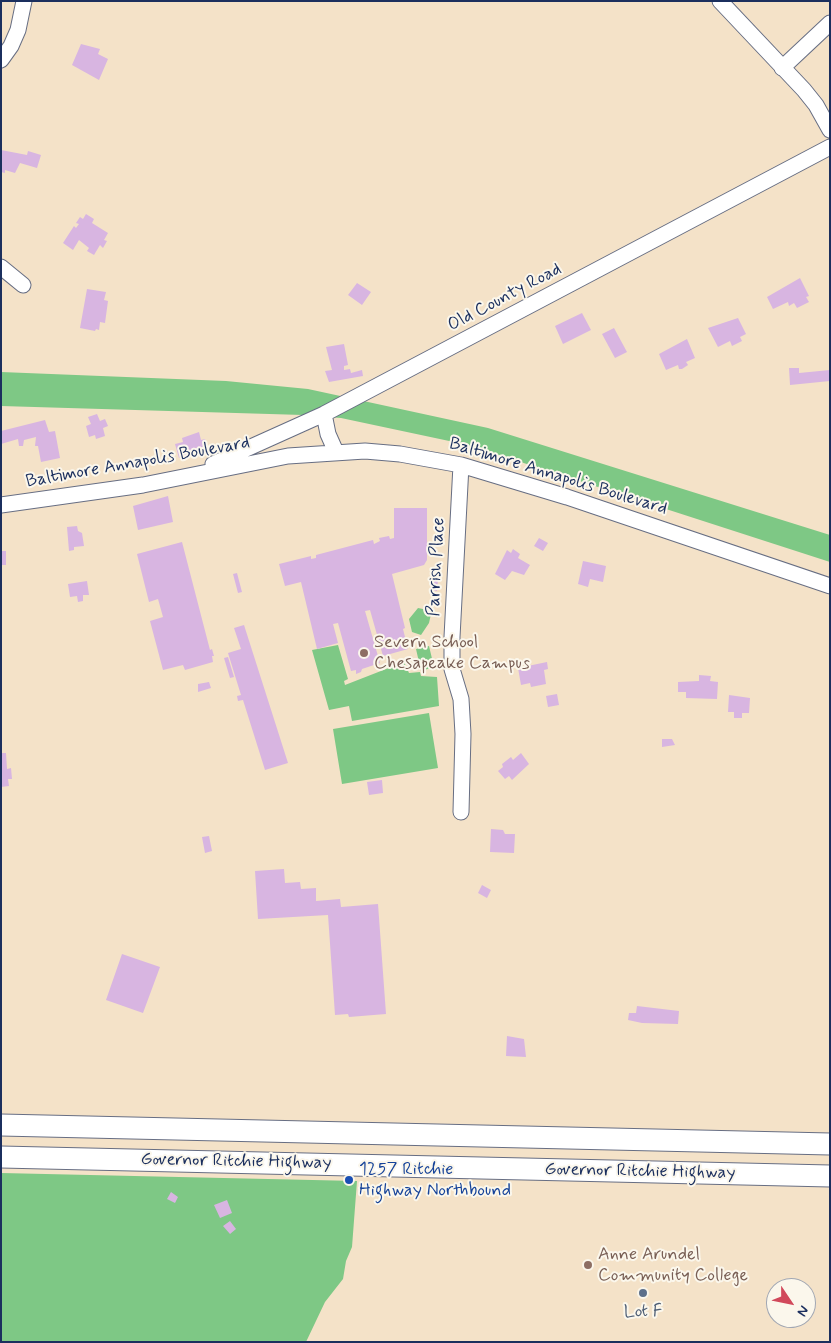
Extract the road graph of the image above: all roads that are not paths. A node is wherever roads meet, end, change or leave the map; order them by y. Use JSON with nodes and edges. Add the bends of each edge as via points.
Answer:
{"nodes":[{"id":1,"x":24,"y":1,"type":"edge"},
{"id":2,"x":720,"y":1,"type":"edge"},
{"id":3,"x":830,"y":23,"type":"edge"},
{"id":4,"x":1,"y":60,"type":"edge"},
{"id":5,"x":782,"y":68,"type":"junction"},
{"id":6,"x":830,"y":130,"type":"edge"},
{"id":7,"x":830,"y":147,"type":"edge"},
{"id":8,"x":1,"y":266,"type":"edge"},
{"id":9,"x":23,"y":285,"type":"dead end"},
{"id":10,"x":324,"y":414,"type":"junction"},
{"id":11,"x":336,"y":452,"type":"junction"},
{"id":12,"x":461,"y":464,"type":"junction"},
{"id":13,"x":194,"y":474,"type":"junction"},
{"id":14,"x":1,"y":504,"type":"edge"},
{"id":15,"x":830,"y":586,"type":"edge"},
{"id":16,"x":461,"y":812,"type":"dead end"},
{"id":17,"x":1,"y":1125,"type":"edge"},
{"id":18,"x":830,"y":1144,"type":"edge"},
{"id":19,"x":1,"y":1157,"type":"edge"},
{"id":20,"x":830,"y":1176,"type":"edge"}],
"edges":[{"from":1,"to":4,"type":"street","via":[[18,30]]},
{"from":2,"to":5,"type":"street"},
{"from":3,"to":5,"type":"street"},
{"from":5,"to":6,"type":"street","via":[[816,105]]},
{"from":7,"to":10,"type":"street","name":"Old County Road"},
{"from":8,"to":9,"type":"street"},
{"from":10,"to":11,"type":"street"},
{"from":10,"to":13,"type":"street","name":"Old County Road"},
{"from":11,"to":12,"type":"street","name":"Baltimore Annapolis Boulevard","via":[[400,454]]},
{"from":11,"to":13,"type":"street","name":"Baltimore Annapolis Boulevard","via":[[288,456]]},
{"from":12,"to":15,"type":"street","name":"Baltimore Annapolis Boulevard"},
{"from":12,"to":16,"type":"street","name":"Parrish Place","via":[[452,637],[452,669],[461,699],[463,734]]},
{"from":13,"to":14,"type":"street","name":"Baltimore Annapolis Boulevard","via":[[96,492]]},
{"from":17,"to":18,"type":"highway","name":"Governor Ritchie Highway"},
{"from":19,"to":20,"type":"highway","name":"Governor Ritchie Highway"}]}
